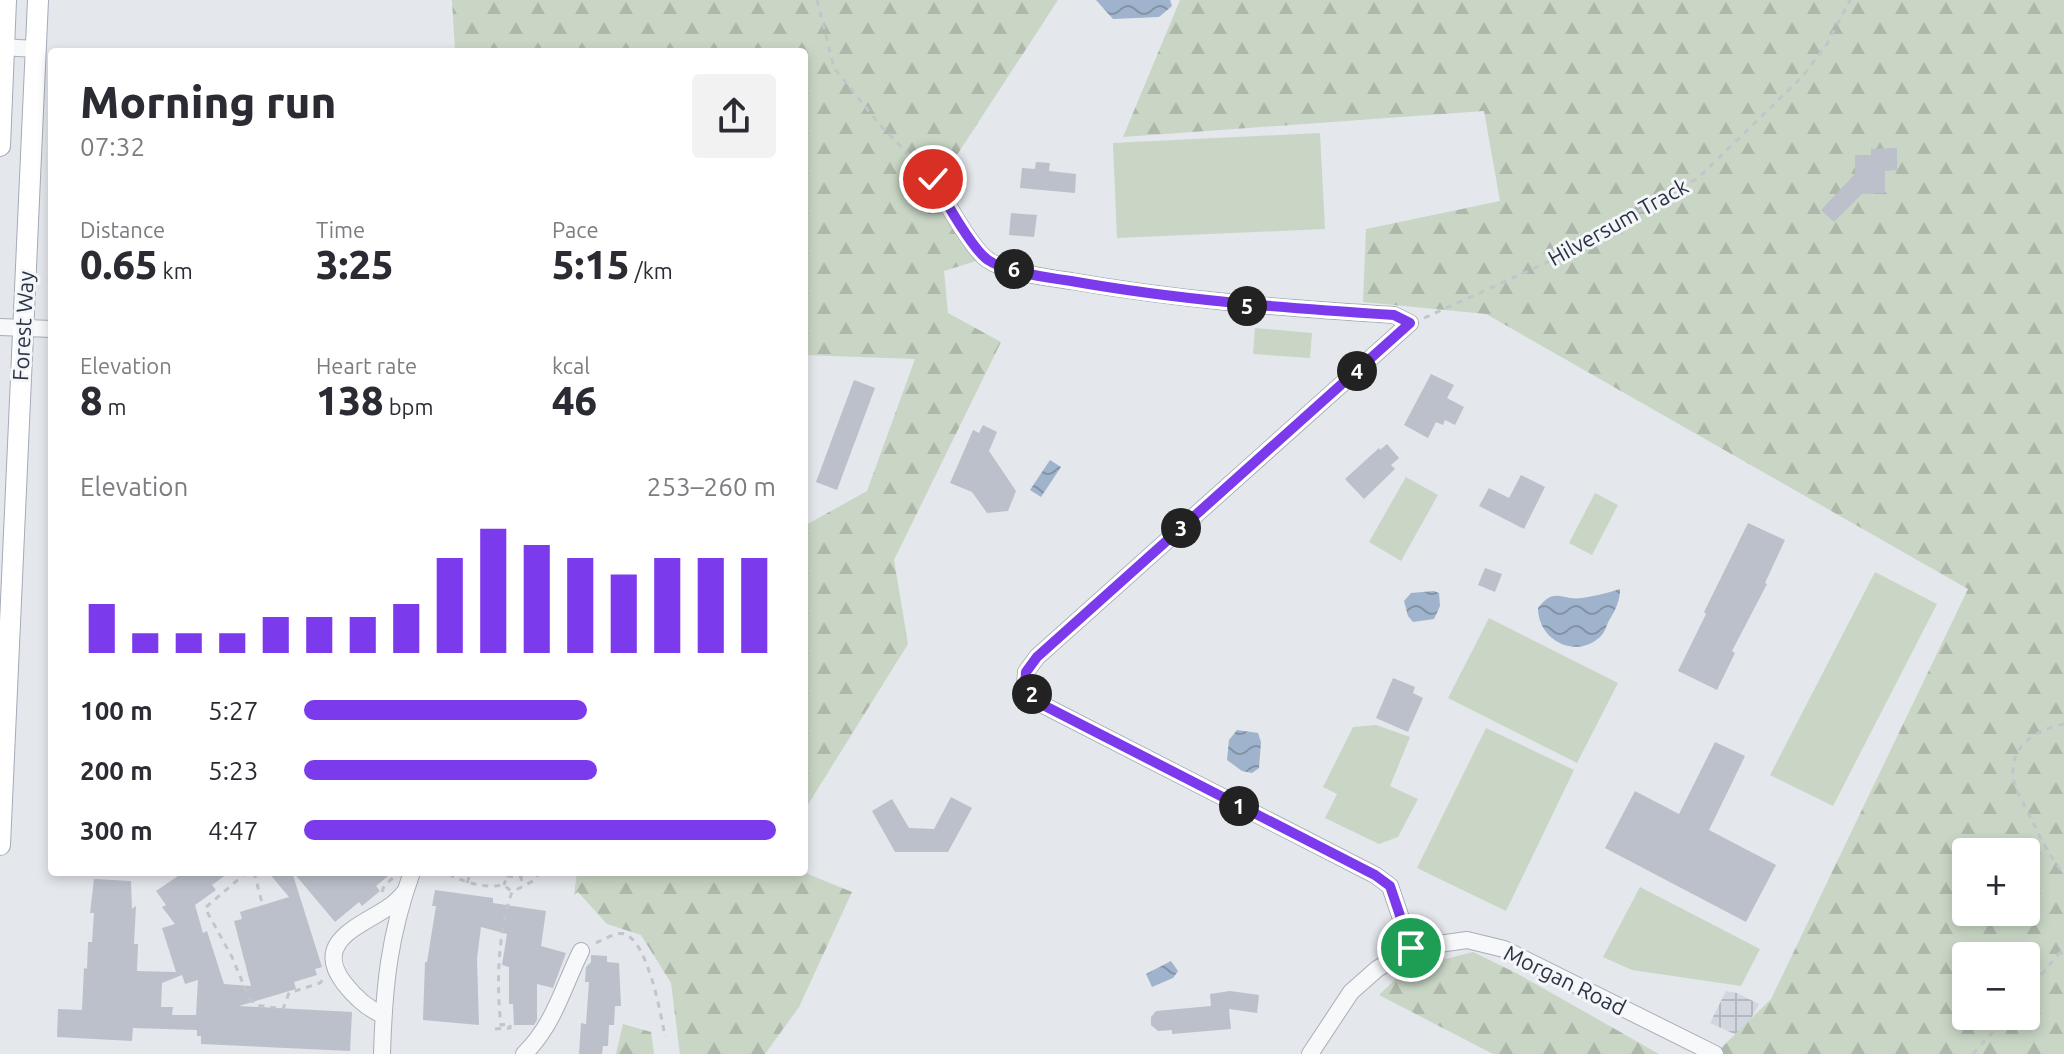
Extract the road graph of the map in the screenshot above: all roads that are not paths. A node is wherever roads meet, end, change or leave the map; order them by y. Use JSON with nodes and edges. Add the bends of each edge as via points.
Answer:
{"nodes":[{"id":1,"x":6,"y":0,"type":"edge"},
{"id":2,"x":38,"y":0,"type":"edge"},
{"id":3,"x":2,"y":47,"type":"edge"},
{"id":4,"x":36,"y":49,"type":"junction"},
{"id":5,"x":0,"y":146,"type":"edge"},
{"id":6,"x":933,"y":179,"type":"road end"},
{"id":7,"x":0,"y":327,"type":"edge"},
{"id":8,"x":23,"y":328,"type":"junction"},
{"id":9,"x":48,"y":329,"type":"edge"},
{"id":10,"x":0,"y":845,"type":"edge"},
{"id":11,"x":411,"y":876,"type":"edge"},
{"id":12,"x":405,"y":892,"type":"junction"},
{"id":13,"x":1411,"y":948,"type":"junction"},
{"id":14,"x":581,"y":951,"type":"road end"},
{"id":15,"x":383,"y":1015,"type":"junction"},
{"id":16,"x":382,"y":1054,"type":"edge"},
{"id":17,"x":524,"y":1054,"type":"edge"},
{"id":18,"x":1310,"y":1054,"type":"edge"},
{"id":19,"x":1715,"y":1054,"type":"edge"}],
"edges":[{"from":1,"to":3,"type":"main road"},
{"from":2,"to":4,"type":"main road","name":"Forest Way"},
{"from":3,"to":4,"type":"street"},
{"from":3,"to":5,"type":"main road"},
{"from":4,"to":8,"type":"main road","name":"Forest Way"},
{"from":6,"to":13,"type":"street","via":[[987,260],[1027,274],[1248,306],[1394,315],[1410,323],[1037,657],[1026,672],[1025,687],[1045,706],[1375,875],[1390,886]]},
{"from":7,"to":8,"type":"street"},
{"from":8,"to":9,"type":"street"},
{"from":8,"to":10,"type":"main road","name":"Forest Way"},
{"from":11,"to":12,"type":"street"},
{"from":12,"to":15,"type":"street","via":[[390,945]]},
{"from":12,"to":15,"type":"street","via":[[353,927],[338,942],[333,963],[357,998]]},
{"from":13,"to":18,"type":"street","name":"Morgan Road","via":[[1351,992]]},
{"from":13,"to":19,"type":"street","name":"Morgan Road","via":[[1467,940],[1504,949]]},
{"from":14,"to":17,"type":"street","via":[[546,1027]]},
{"from":15,"to":16,"type":"street"}]}
